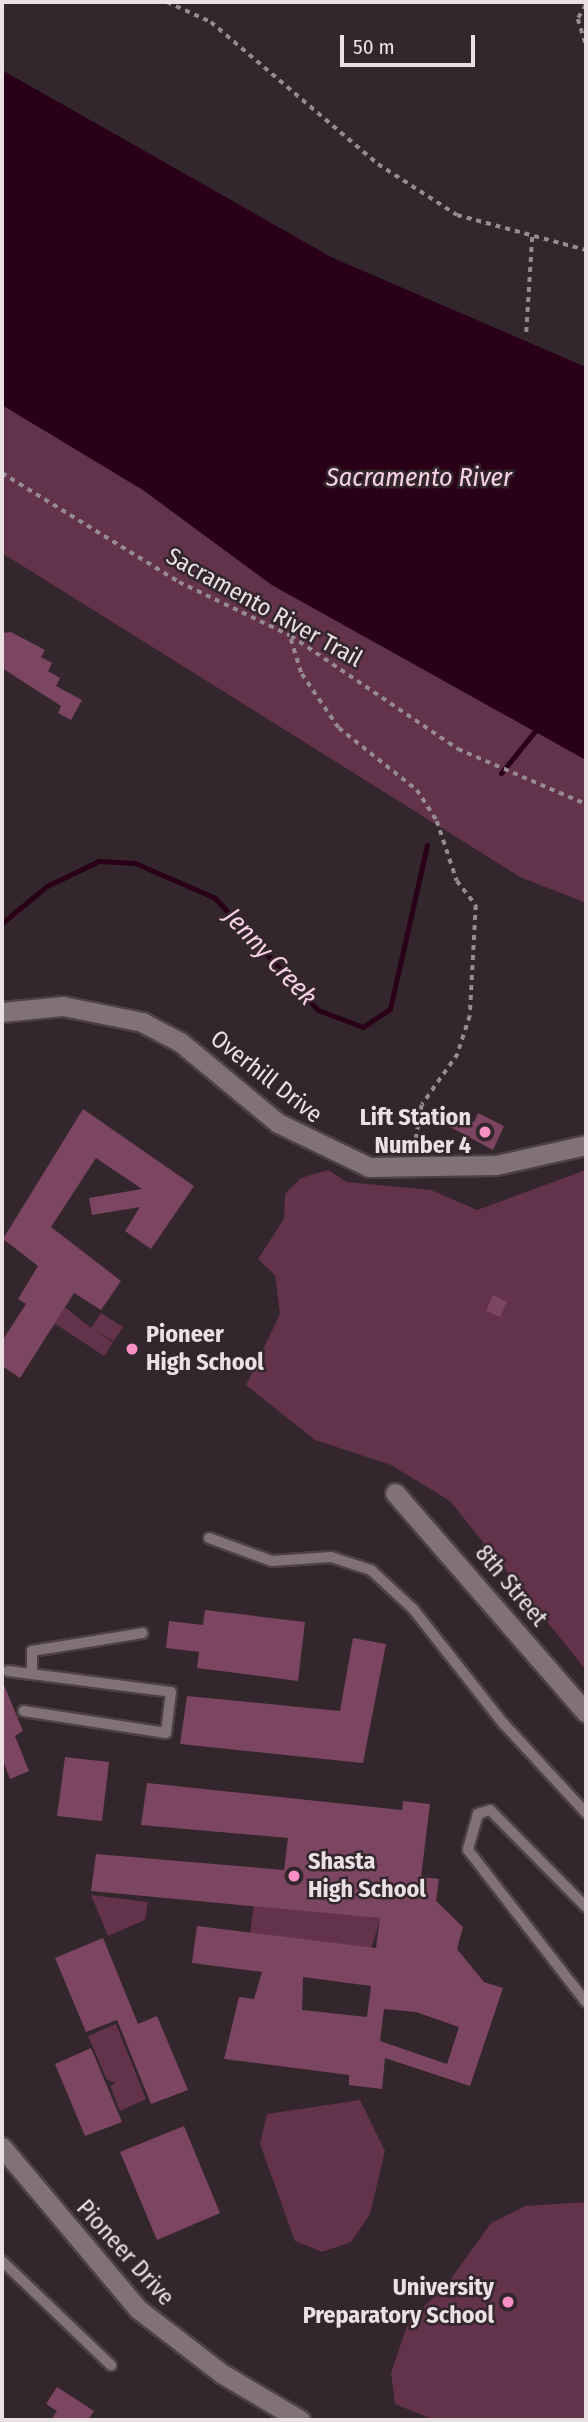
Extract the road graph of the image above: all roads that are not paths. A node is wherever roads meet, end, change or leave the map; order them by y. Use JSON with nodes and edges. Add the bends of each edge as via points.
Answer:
{"nodes":[{"id":1,"x":2,"y":1012,"type":"edge"},
{"id":2,"x":586,"y":1145,"type":"edge"},
{"id":3,"x":395,"y":1493,"type":"dead end"},
{"id":4,"x":209,"y":1538,"type":"dead end"},
{"id":5,"x":143,"y":1633,"type":"dead end"},
{"id":6,"x":8,"y":1671,"type":"dead end"},
{"id":7,"x":32,"y":1674,"type":"junction"},
{"id":8,"x":24,"y":1711,"type":"dead end"},
{"id":9,"x":586,"y":1713,"type":"edge"},
{"id":10,"x":586,"y":1813,"type":"edge"},
{"id":11,"x":586,"y":1907,"type":"edge"},
{"id":12,"x":586,"y":2002,"type":"edge"},
{"id":13,"x":2,"y":2147,"type":"edge"},
{"id":14,"x":2,"y":2261,"type":"edge"},
{"id":15,"x":111,"y":2365,"type":"dead end"},
{"id":16,"x":300,"y":2420,"type":"edge"}],
"edges":[{"from":1,"to":2,"type":"street","name":"Overhill Drive","via":[[76,1007],[142,1022],[180,1042],[313,1145],[369,1167],[412,1170],[496,1165]]},
{"from":3,"to":9,"type":"street","name":"8th Street"},
{"from":4,"to":10,"type":"lane","via":[[272,1561],[331,1557],[371,1570],[414,1610],[503,1723]]},
{"from":5,"to":7,"type":"lane","via":[[32,1651]]},
{"from":6,"to":7,"type":"lane"},
{"from":7,"to":8,"type":"lane","via":[[171,1692],[166,1733]]},
{"from":11,"to":12,"type":"lane","via":[[490,1810],[478,1814],[468,1850]]},
{"from":13,"to":16,"type":"street","name":"Pioneer Drive","via":[[138,2309],[221,2373]]},
{"from":14,"to":15,"type":"lane"}]}
